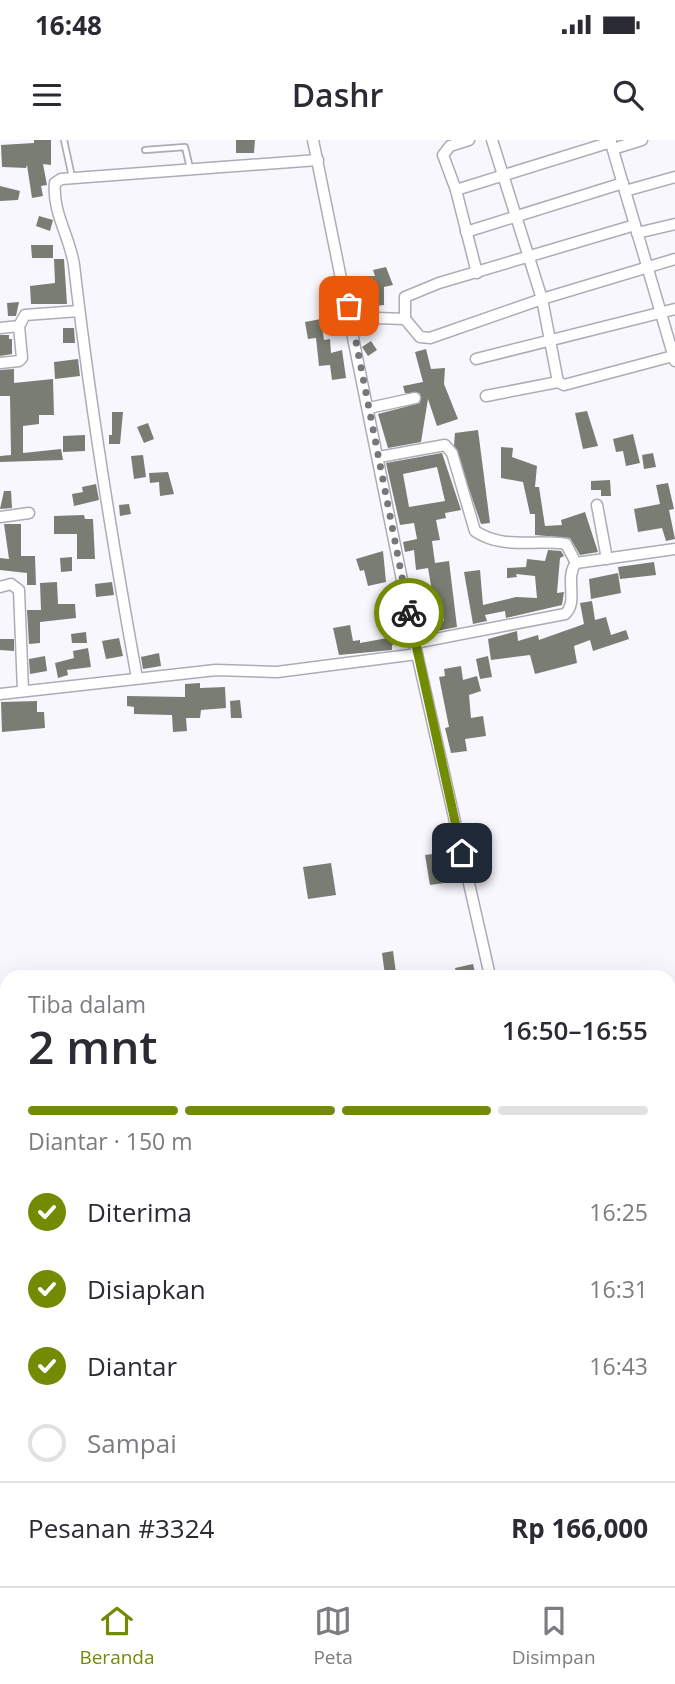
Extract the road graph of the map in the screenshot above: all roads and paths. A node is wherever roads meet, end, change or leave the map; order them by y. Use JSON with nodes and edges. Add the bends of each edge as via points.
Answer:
{"nodes":[{"id":1,"x":64,"y":140,"type":"edge"},
{"id":2,"x":313,"y":140,"type":"edge"},
{"id":3,"x":469,"y":140,"type":"edge"},
{"id":4,"x":492,"y":140,"type":"edge"},
{"id":5,"x":642,"y":140,"type":"edge"},
{"id":6,"x":611,"y":144,"type":"edge"},
{"id":7,"x":145,"y":150,"type":"dead end"},
{"id":8,"x":318,"y":160,"type":"junction"},
{"id":9,"x":190,"y":169,"type":"junction"},
{"id":10,"x":505,"y":175,"type":"junction"},
{"id":11,"x":675,"y":177,"type":"edge"},
{"id":12,"x":72,"y":178,"type":"junction"},
{"id":13,"x":624,"y":187,"type":"junction"},
{"id":14,"x":456,"y":190,"type":"junction"},
{"id":15,"x":517,"y":216,"type":"junction"},
{"id":16,"x":675,"y":224,"type":"edge"},
{"id":17,"x":636,"y":229,"type":"junction"},
{"id":18,"x":466,"y":232,"type":"junction"},
{"id":19,"x":528,"y":258,"type":"junction"},
{"id":20,"x":675,"y":259,"type":"edge"},
{"id":21,"x":645,"y":267,"type":"junction"},
{"id":22,"x":477,"y":273,"type":"junction"},
{"id":23,"x":542,"y":299,"type":"junction"},
{"id":24,"x":675,"y":309,"type":"edge"},
{"id":25,"x":79,"y":311,"type":"junction"},
{"id":26,"x":660,"y":314,"type":"junction"},
{"id":27,"x":405,"y":319,"type":"junction"},
{"id":28,"x":19,"y":326,"type":"junction"},
{"id":29,"x":0,"y":328,"type":"edge"},
{"id":30,"x":354,"y":331,"type":"junction"},
{"id":31,"x":551,"y":340,"type":"junction"},
{"id":32,"x":476,"y":359,"type":"dead end"},
{"id":33,"x":674,"y":359,"type":"edge"},
{"id":34,"x":0,"y":363,"type":"edge"},
{"id":35,"x":558,"y":382,"type":"junction"},
{"id":36,"x":486,"y":396,"type":"dead end"},
{"id":37,"x":415,"y":398,"type":"dead end"},
{"id":38,"x":369,"y":408,"type":"junction"},
{"id":39,"x":379,"y":457,"type":"junction"},
{"id":40,"x":597,"y":505,"type":"dead end"},
{"id":41,"x":29,"y":513,"type":"dead end"},
{"id":42,"x":0,"y":516,"type":"edge"},
{"id":43,"x":675,"y":549,"type":"edge"},
{"id":44,"x":607,"y":559,"type":"junction"},
{"id":45,"x":576,"y":564,"type":"junction"},
{"id":46,"x":0,"y":587,"type":"edge"},
{"id":47,"x":416,"y":649,"type":"junction"},
{"id":48,"x":137,"y":678,"type":"junction"},
{"id":49,"x":23,"y":691,"type":"junction"},
{"id":50,"x":0,"y":694,"type":"edge"},
{"id":51,"x":489,"y":970,"type":"edge"}],
"edges":[{"from":1,"to":12,"type":"lane"},
{"from":2,"to":8,"type":"street"},
{"from":3,"to":14,"type":"street","via":[[444,151]]},
{"from":4,"to":10,"type":"street"},
{"from":5,"to":6,"type":"street"},
{"from":6,"to":10,"type":"street"},
{"from":6,"to":13,"type":"street"},
{"from":7,"to":9,"type":"lane","via":[[185,147]]},
{"from":8,"to":9,"type":"street"},
{"from":8,"to":30,"type":"street"},
{"from":9,"to":12,"type":"street"},
{"from":10,"to":14,"type":"street"},
{"from":10,"to":15,"type":"street"},
{"from":11,"to":13,"type":"street"},
{"from":12,"to":25,"type":"street","via":[[57,181],[54,196],[68,237]]},
{"from":13,"to":15,"type":"street"},
{"from":13,"to":17,"type":"street"},
{"from":14,"to":18,"type":"street"},
{"from":15,"to":18,"type":"street"},
{"from":15,"to":19,"type":"street"},
{"from":16,"to":17,"type":"street"},
{"from":17,"to":19,"type":"street"},
{"from":17,"to":21,"type":"street"},
{"from":18,"to":22,"type":"street"},
{"from":19,"to":22,"type":"street"},
{"from":19,"to":23,"type":"street"},
{"from":20,"to":21,"type":"street"},
{"from":21,"to":23,"type":"street"},
{"from":21,"to":26,"type":"street"},
{"from":22,"to":27,"type":"street","via":[[405,297]]},
{"from":23,"to":27,"type":"street","via":[[430,338],[420,337]]},
{"from":23,"to":31,"type":"street"},
{"from":24,"to":26,"type":"street"},
{"from":25,"to":28,"type":"street","via":[[25,315]]},
{"from":25,"to":48,"type":"street","via":[[105,503]]},
{"from":26,"to":31,"type":"street"},
{"from":26,"to":33,"type":"street"},
{"from":27,"to":30,"type":"street","via":[[377,318]]},
{"from":28,"to":29,"type":"street"},
{"from":28,"to":34,"type":"street","via":[[22,358]]},
{"from":30,"to":38,"type":"street"},
{"from":31,"to":32,"type":"street"},
{"from":31,"to":35,"type":"street"},
{"from":33,"to":35,"type":"street","via":[[564,385]]},
{"from":35,"to":36,"type":"street"},
{"from":37,"to":38,"type":"street"},
{"from":38,"to":39,"type":"street"},
{"from":39,"to":45,"type":"street","via":[[445,445],[452,453],[475,531],[491,539],[531,545],[566,544]]},
{"from":39,"to":47,"type":"street"},
{"from":40,"to":44,"type":"street"},
{"from":41,"to":42,"type":"street"},
{"from":43,"to":44,"type":"street"},
{"from":44,"to":45,"type":"street"},
{"from":45,"to":47,"type":"street","via":[[570,572],[571,604],[565,614]]},
{"from":46,"to":49,"type":"street","via":[[11,584],[19,590]]},
{"from":47,"to":48,"type":"street","via":[[277,672],[216,670]]},
{"from":47,"to":51,"type":"street"},
{"from":48,"to":49,"type":"street"},
{"from":49,"to":50,"type":"street"}]}
